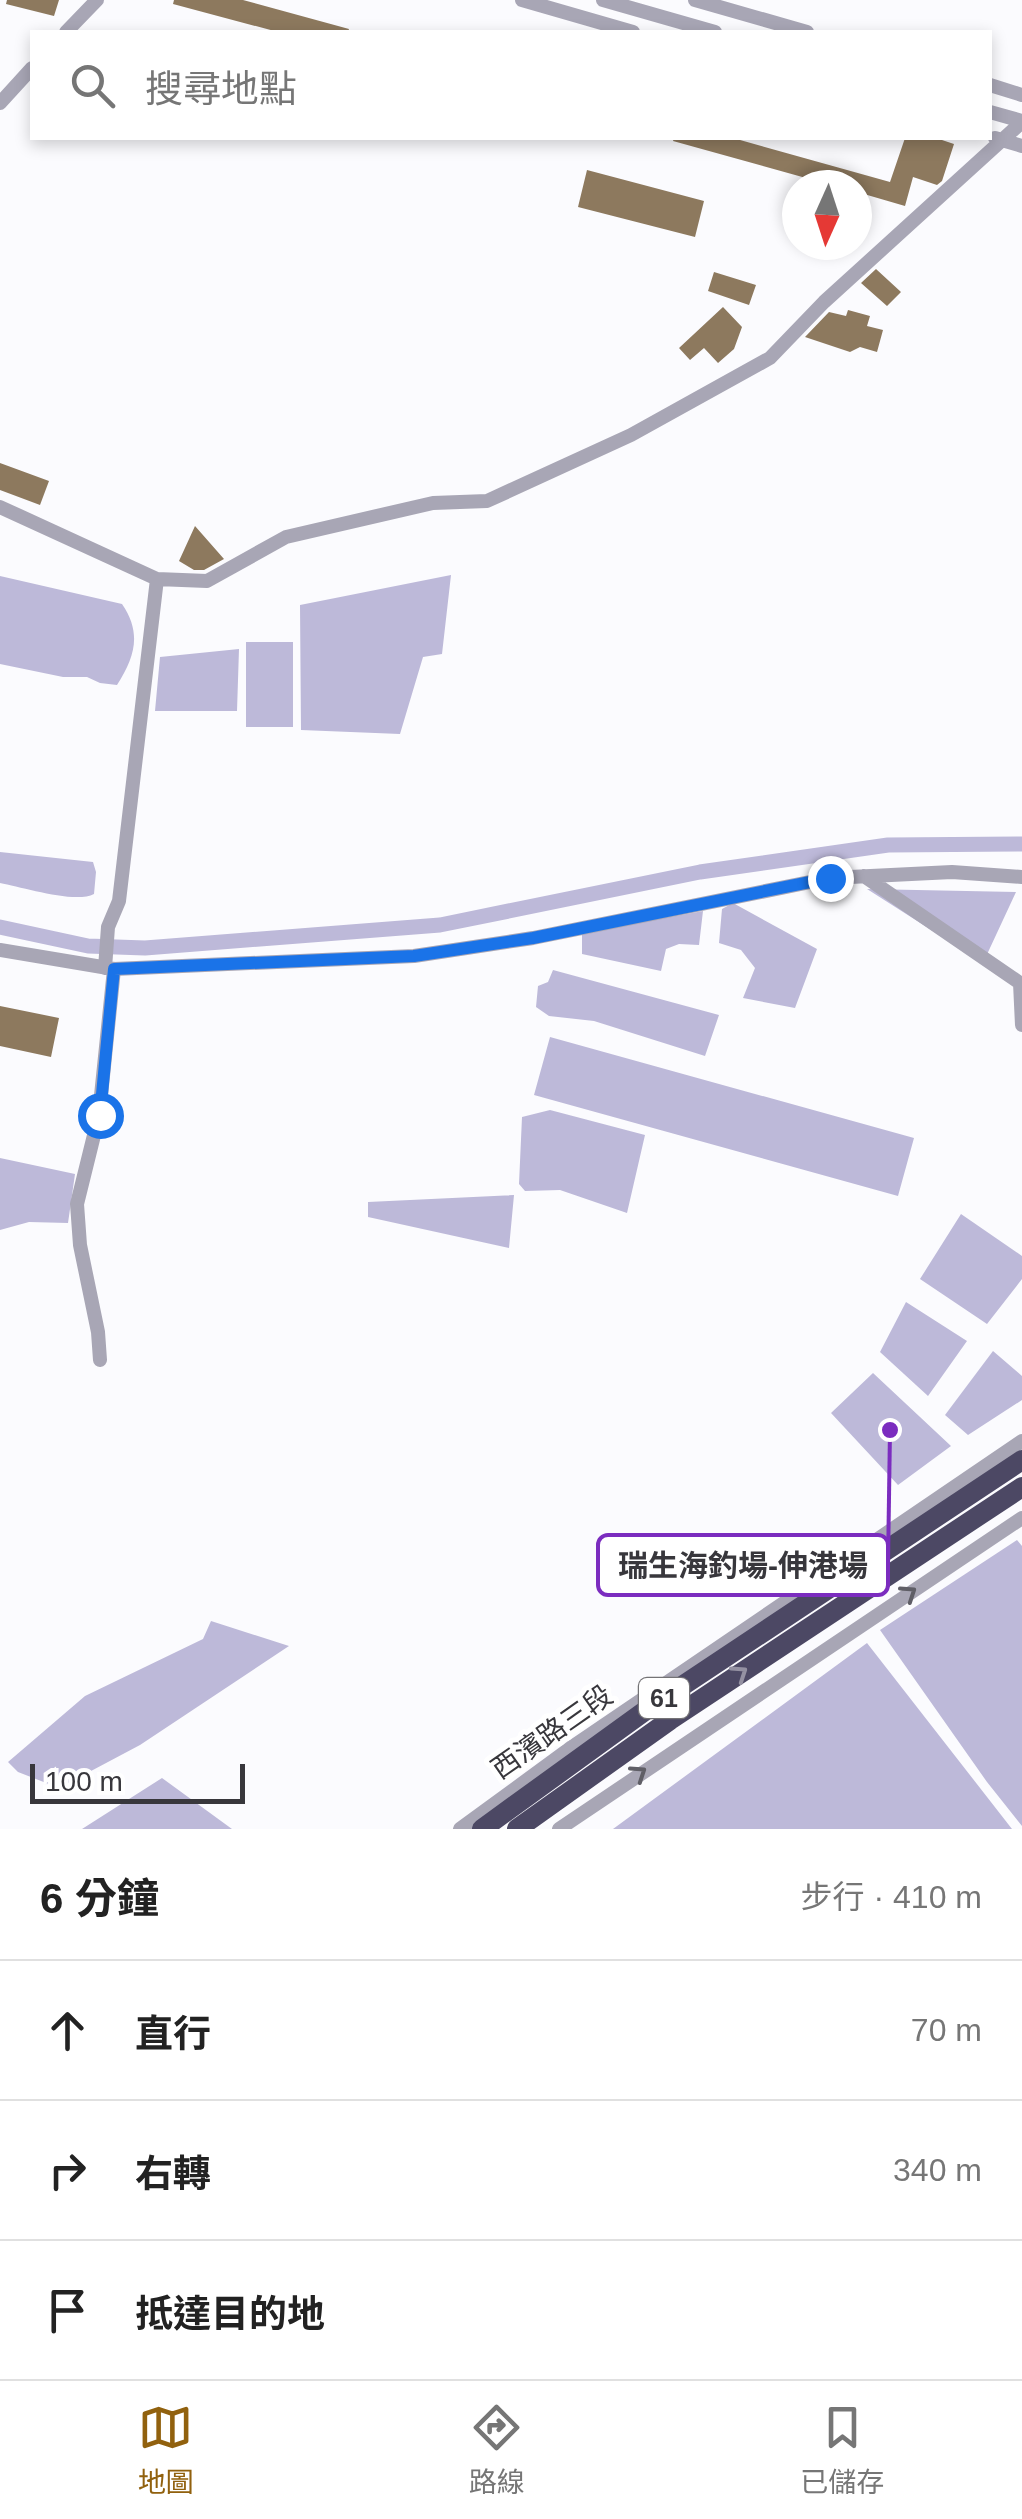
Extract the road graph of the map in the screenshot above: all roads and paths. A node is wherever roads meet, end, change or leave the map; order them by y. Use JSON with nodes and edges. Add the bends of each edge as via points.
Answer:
{"nodes":[{"id":1,"x":97,"y":0,"type":"edge"},
{"id":2,"x":522,"y":0,"type":"edge"},
{"id":3,"x":603,"y":0,"type":"edge"},
{"id":4,"x":695,"y":0,"type":"edge"},
{"id":5,"x":68,"y":30,"type":"edge"},
{"id":6,"x":627,"y":30,"type":"edge"},
{"id":7,"x":709,"y":30,"type":"edge"},
{"id":8,"x":800,"y":30,"type":"edge"},
{"id":9,"x":30,"y":70,"type":"edge"},
{"id":10,"x":992,"y":86,"type":"edge"},
{"id":11,"x":1022,"y":94,"type":"edge"},
{"id":12,"x":0,"y":103,"type":"edge"},
{"id":13,"x":992,"y":113,"type":"edge"},
{"id":14,"x":1022,"y":122,"type":"edge"},
{"id":15,"x":994,"y":138,"type":"edge"},
{"id":16,"x":992,"y":140,"type":"edge"},
{"id":17,"x":1022,"y":146,"type":"edge"},
{"id":18,"x":0,"y":507,"type":"edge"},
{"id":19,"x":157,"y":579,"type":"junction"},
{"id":20,"x":864,"y":876,"type":"junction"},
{"id":21,"x":1022,"y":877,"type":"edge"},
{"id":22,"x":0,"y":950,"type":"edge"},
{"id":23,"x":110,"y":968,"type":"junction"},
{"id":24,"x":1022,"y":1026,"type":"edge"},
{"id":25,"x":100,"y":1360,"type":"dead end"},
{"id":26,"x":1022,"y":1441,"type":"edge"},
{"id":27,"x":1022,"y":1460,"type":"edge"},
{"id":28,"x":1022,"y":1487,"type":"edge"},
{"id":29,"x":1022,"y":1518,"type":"edge"},
{"id":30,"x":460,"y":1829,"type":"edge"},
{"id":31,"x":482,"y":1829,"type":"edge"},
{"id":32,"x":517,"y":1829,"type":"edge"},
{"id":33,"x":558,"y":1829,"type":"edge"}],
"edges":[{"from":1,"to":5,"type":"street"},
{"from":2,"to":6,"type":"street"},
{"from":3,"to":7,"type":"street"},
{"from":4,"to":8,"type":"street"},
{"from":9,"to":12,"type":"street"},
{"from":10,"to":11,"type":"street"},
{"from":13,"to":14,"type":"street"},
{"from":14,"to":15,"type":"street"},
{"from":15,"to":17,"type":"street"},
{"from":16,"to":19,"type":"street","via":[[770,358],[631,435],[487,501],[434,503],[286,537],[207,580]]},
{"from":18,"to":19,"type":"street"},
{"from":19,"to":23,"type":"street","via":[[119,900],[108,926]]},
{"from":20,"to":21,"type":"street"},
{"from":20,"to":23,"type":"street","via":[[414,956]]},
{"from":20,"to":24,"type":"street","via":[[1020,983]]},
{"from":22,"to":23,"type":"street"},
{"from":23,"to":25,"type":"street","via":[[100,1115],[78,1204]]},
{"from":26,"to":30,"type":"street","name":"西濱路三段"},
{"from":27,"to":31,"type":"highway","number":"61","via":[[649,1708]]},
{"from":32,"to":28,"type":"highway","number":"61","one_way":true},
{"from":33,"to":29,"type":"street","one_way":true}]}
